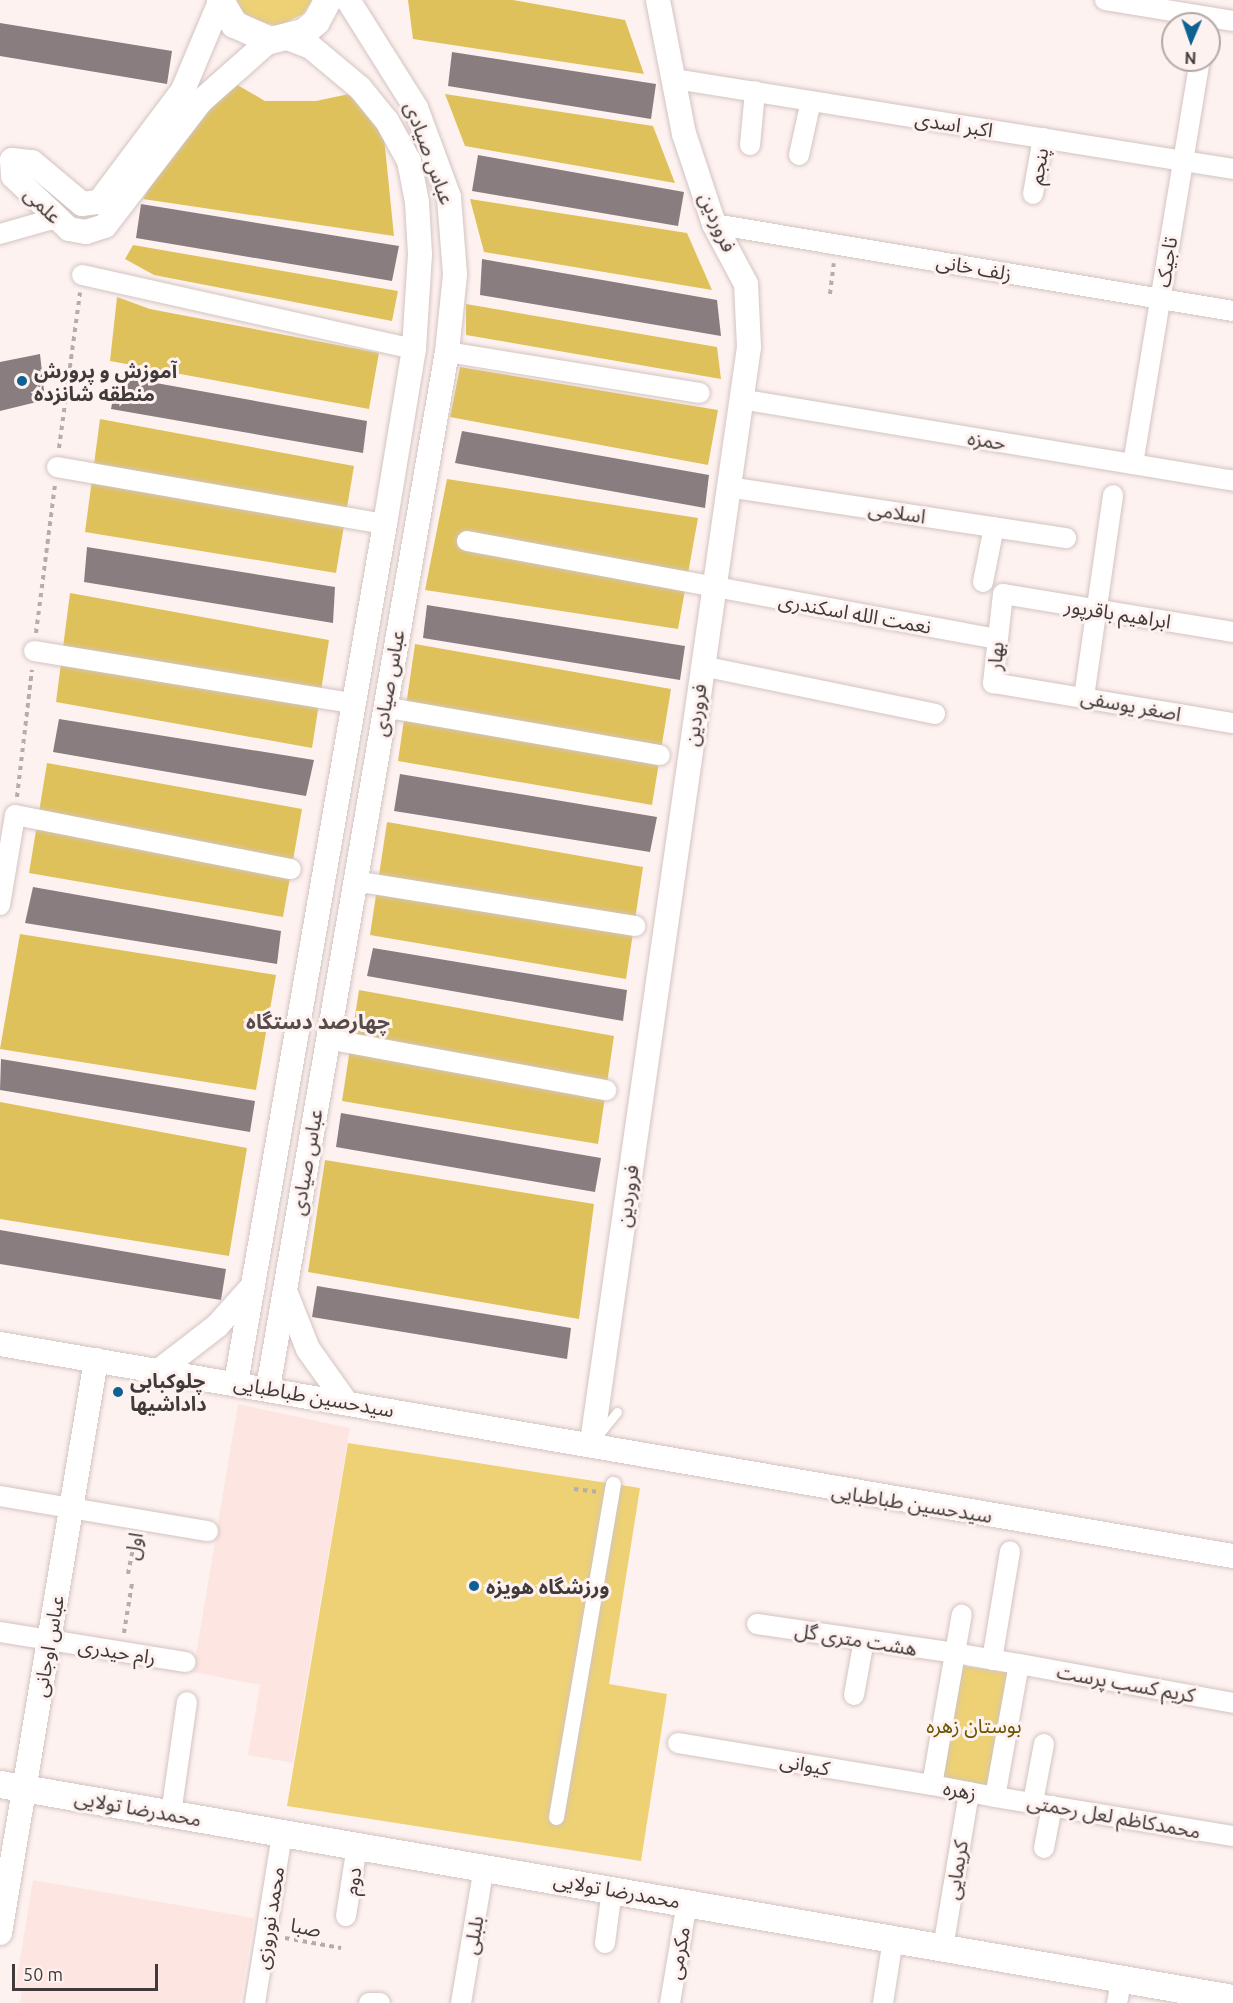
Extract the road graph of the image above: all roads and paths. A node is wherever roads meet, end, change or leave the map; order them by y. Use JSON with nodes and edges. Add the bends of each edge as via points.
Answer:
{"nodes":[{"id":1,"x":327,"y":0,"type":"edge"},
{"id":2,"x":348,"y":0,"type":"edge"},
{"id":3,"x":658,"y":0,"type":"edge"},
{"id":4,"x":1105,"y":0,"type":"edge"},
{"id":5,"x":220,"y":1,"type":"edge"},
{"id":6,"x":1193,"y":12,"type":"edge"},
{"id":7,"x":278,"y":39,"type":"junction"},
{"id":8,"x":1198,"y":72,"type":"edge"},
{"id":9,"x":675,"y":79,"type":"junction"},
{"id":10,"x":755,"y":92,"type":"junction"},
{"id":11,"x":811,"y":100,"type":"junction"},
{"id":12,"x":1043,"y":138,"type":"junction"},
{"id":13,"x":750,"y":145,"type":"dead end"},
{"id":14,"x":6,"y":154,"type":"edge"},
{"id":15,"x":799,"y":155,"type":"dead end"},
{"id":16,"x":1183,"y":161,"type":"junction"},
{"id":17,"x":1233,"y":169,"type":"edge"},
{"id":18,"x":1033,"y":195,"type":"dead end"},
{"id":19,"x":82,"y":204,"type":"junction"},
{"id":20,"x":62,"y":224,"type":"junction"},
{"id":21,"x":714,"y":224,"type":"junction"},
{"id":22,"x":0,"y":234,"type":"edge"},
{"id":23,"x":836,"y":244,"type":"junction"},
{"id":24,"x":82,"y":275,"type":"joint"},
{"id":25,"x":830,"y":294,"type":"dead end"},
{"id":26,"x":1160,"y":299,"type":"junction"},
{"id":27,"x":1233,"y":311,"type":"edge"},
{"id":28,"x":414,"y":349,"type":"junction"},
{"id":29,"x":447,"y":352,"type":"junction"},
{"id":30,"x":700,"y":393,"type":"dead end"},
{"id":31,"x":740,"y":399,"type":"junction"},
{"id":32,"x":1133,"y":464,"type":"junction"},
{"id":33,"x":57,"y":467,"type":"junction"},
{"id":34,"x":1233,"y":481,"type":"edge"},
{"id":35,"x":728,"y":487,"type":"junction"},
{"id":36,"x":1113,"y":495,"type":"dead end"},
{"id":37,"x":385,"y":524,"type":"junction"},
{"id":38,"x":994,"y":527,"type":"junction"},
{"id":39,"x":1066,"y":538,"type":"dead end"},
{"id":40,"x":467,"y":541,"type":"dead end"},
{"id":41,"x":983,"y":582,"type":"dead end"},
{"id":42,"x":713,"y":588,"type":"junction"},
{"id":43,"x":1003,"y":594,"type":"joint"},
{"id":44,"x":1097,"y":609,"type":"junction"},
{"id":45,"x":1233,"y":632,"type":"edge"},
{"id":46,"x":997,"y":639,"type":"junction"},
{"id":47,"x":34,"y":651,"type":"junction"},
{"id":48,"x":702,"y":666,"type":"junction"},
{"id":49,"x":1028,"y":689,"type":"joint"},
{"id":50,"x":1084,"y":697,"type":"junction"},
{"id":51,"x":353,"y":703,"type":"junction"},
{"id":52,"x":384,"y":707,"type":"junction"},
{"id":53,"x":935,"y":714,"type":"dead end"},
{"id":54,"x":1233,"y":723,"type":"edge"},
{"id":55,"x":660,"y":755,"type":"dead end"},
{"id":56,"x":15,"y":815,"type":"junction"},
{"id":57,"x":291,"y":869,"type":"dead end"},
{"id":58,"x":354,"y":881,"type":"junction"},
{"id":59,"x":0,"y":905,"type":"edge"},
{"id":60,"x":635,"y":926,"type":"dead end"},
{"id":61,"x":327,"y":1039,"type":"junction"},
{"id":62,"x":606,"y":1090,"type":"dead end"},
{"id":63,"x":255,"y":1284,"type":"junction"},
{"id":64,"x":284,"y":1288,"type":"junction"},
{"id":65,"x":0,"y":1344,"type":"edge"},
{"id":66,"x":96,"y":1360,"type":"junction"},
{"id":67,"x":160,"y":1370,"type":"junction"},
{"id":68,"x":236,"y":1383,"type":"junction"},
{"id":69,"x":268,"y":1388,"type":"junction"},
{"id":70,"x":345,"y":1401,"type":"junction"},
{"id":71,"x":617,"y":1412,"type":"dead end"},
{"id":72,"x":592,"y":1442,"type":"junction"},
{"id":73,"x":689,"y":1457,"type":"junction"},
{"id":74,"x":574,"y":1489,"type":"dead end"},
{"id":75,"x":611,"y":1489,"type":"joint"},
{"id":76,"x":0,"y":1496,"type":"edge"},
{"id":77,"x":71,"y":1508,"type":"junction"},
{"id":78,"x":138,"y":1519,"type":"junction"},
{"id":79,"x":208,"y":1531,"type":"dead end"},
{"id":80,"x":1233,"y":1540,"type":"edge"},
{"id":81,"x":1010,"y":1551,"type":"dead end"},
{"id":82,"x":1233,"y":1556,"type":"edge"},
{"id":83,"x":128,"y":1574,"type":"dead end"},
{"id":84,"x":132,"y":1584,"type":"dead end"},
{"id":85,"x":962,"y":1615,"type":"dead end"},
{"id":86,"x":757,"y":1624,"type":"dead end"},
{"id":87,"x":0,"y":1632,"type":"edge"},
{"id":88,"x":49,"y":1640,"type":"junction"},
{"id":89,"x":864,"y":1640,"type":"junction"},
{"id":90,"x":121,"y":1652,"type":"junction"},
{"id":91,"x":955,"y":1653,"type":"junction"},
{"id":92,"x":992,"y":1660,"type":"junction"},
{"id":93,"x":186,"y":1662,"type":"dead end"},
{"id":94,"x":1018,"y":1664,"type":"junction"},
{"id":95,"x":854,"y":1695,"type":"dead end"},
{"id":96,"x":187,"y":1702,"type":"dead end"},
{"id":97,"x":1233,"y":1703,"type":"edge"},
{"id":98,"x":678,"y":1743,"type":"dead end"},
{"id":99,"x":1044,"y":1744,"type":"dead end"},
{"id":100,"x":932,"y":1785,"type":"junction"},
{"id":101,"x":12,"y":1786,"type":"edge"},
{"id":102,"x":969,"y":1792,"type":"junction"},
{"id":103,"x":995,"y":1797,"type":"junction"},
{"id":104,"x":1032,"y":1803,"type":"junction"},
{"id":105,"x":1052,"y":1806,"type":"junction"},
{"id":106,"x":171,"y":1814,"type":"junction"},
{"id":107,"x":556,"y":1817,"type":"dead end"},
{"id":108,"x":282,"y":1834,"type":"junction"},
{"id":109,"x":1233,"y":1836,"type":"edge"},
{"id":110,"x":357,"y":1846,"type":"junction"},
{"id":111,"x":1044,"y":1848,"type":"dead end"},
{"id":112,"x":484,"y":1867,"type":"junction"},
{"id":113,"x":612,"y":1890,"type":"junction"},
{"id":114,"x":687,"y":1903,"type":"junction"},
{"id":115,"x":346,"y":1916,"type":"dead end"},
{"id":116,"x":0,"y":1933,"type":"edge"},
{"id":117,"x":266,"y":1934,"type":"junction"},
{"id":118,"x":893,"y":1939,"type":"junction"},
{"id":119,"x":605,"y":1943,"type":"dead end"},
{"id":120,"x":341,"y":1948,"type":"dead end"},
{"id":121,"x":943,"y":1948,"type":"junction"},
{"id":122,"x":1120,"y":1991,"type":"edge"},
{"id":123,"x":1233,"y":1998,"type":"edge"},
{"id":124,"x":255,"y":2003,"type":"edge"},
{"id":125,"x":369,"y":2003,"type":"edge"},
{"id":126,"x":380,"y":2003,"type":"edge"},
{"id":127,"x":461,"y":2003,"type":"edge"},
{"id":128,"x":670,"y":2003,"type":"edge"},
{"id":129,"x":883,"y":2003,"type":"edge"}],
"edges":[{"from":1,"to":7,"type":"main road","via":[[316,21]]},
{"from":2,"to":29,"type":"street","name":"عباس صیادی","via":[[416,108],[449,197],[456,239]]},
{"from":3,"to":9,"type":"street","name":"فروردین"},
{"from":4,"to":6,"type":"street"},
{"from":5,"to":7,"type":"main road","via":[[245,32]]},
{"from":5,"to":19,"type":"street","name":"علمی","via":[[183,90],[99,202]]},
{"from":7,"to":20,"type":"street","name":"علمی","via":[[201,101],[105,226],[86,232]]},
{"from":7,"to":28,"type":"street","name":"عباس صیادی","via":[[311,48],[376,103],[409,161],[417,202],[420,254]]},
{"from":8,"to":16,"type":"street","name":"تاجیک"},
{"from":9,"to":10,"type":"street","name":"اکبر اسدی"},
{"from":9,"to":21,"type":"street","name":"فروردین","via":[[684,134]]},
{"from":10,"to":11,"type":"street","name":"اکبر اسدی"},
{"from":10,"to":13,"type":"street"},
{"from":11,"to":12,"type":"street","name":"اکبر اسدی"},
{"from":11,"to":15,"type":"street"},
{"from":12,"to":16,"type":"street","name":"اکبر اسدی"},
{"from":12,"to":18,"type":"street","name":"پنجم"},
{"from":14,"to":19,"type":"street","name":"علمی","via":[[32,162]]},
{"from":14,"to":20,"type":"street","name":"علمی","via":[[13,176]]},
{"from":16,"to":17,"type":"street","name":"اکبر اسدی"},
{"from":16,"to":26,"type":"street","name":"تاجیک"},
{"from":19,"to":20,"type":"street"},
{"from":20,"to":22,"type":"street"},
{"from":21,"to":23,"type":"street","name":"زلف خانی"},
{"from":21,"to":31,"type":"street","name":"فروردین","via":[[738,265],[750,308]]},
{"from":23,"to":25,"type":"path"},
{"from":23,"to":26,"type":"street","name":"زلف خانی"},
{"from":24,"to":28,"type":"street"},
{"from":24,"to":33,"type":"path"},
{"from":26,"to":27,"type":"street","name":"زلف خانی"},
{"from":26,"to":32,"type":"street","name":"تاجیک"},
{"from":28,"to":37,"type":"street","name":"عباس صیادی"},
{"from":29,"to":30,"type":"street"},
{"from":29,"to":52,"type":"street","name":"عباس صیادی"},
{"from":31,"to":32,"type":"street","name":"حمزه"},
{"from":31,"to":35,"type":"street","name":"فروردین"},
{"from":32,"to":34,"type":"street","name":"حمزه"},
{"from":33,"to":37,"type":"street"},
{"from":33,"to":47,"type":"path"},
{"from":35,"to":38,"type":"street","name":"اسلامی"},
{"from":35,"to":42,"type":"street","name":"فروردین"},
{"from":36,"to":44,"type":"street"},
{"from":37,"to":51,"type":"street","name":"عباس صیادی"},
{"from":38,"to":39,"type":"street","name":"اسلامی"},
{"from":38,"to":41,"type":"street"},
{"from":40,"to":42,"type":"street","name":"نعمت الله اسکندری"},
{"from":42,"to":46,"type":"street","name":"نعمت الله اسکندری"},
{"from":42,"to":48,"type":"street","name":"فروردین"},
{"from":43,"to":44,"type":"street","name":"ابراهیم باقرپور"},
{"from":43,"to":46,"type":"street","name":"بهار"},
{"from":44,"to":45,"type":"street","name":"ابراهیم باقرپور"},
{"from":44,"to":50,"type":"street"},
{"from":46,"to":49,"type":"street","name":"بهار","via":[[993,683]]},
{"from":47,"to":51,"type":"street"},
{"from":47,"to":56,"type":"path"},
{"from":48,"to":53,"type":"street"},
{"from":48,"to":72,"type":"street","name":"فروردین"},
{"from":49,"to":50,"type":"street","name":"اصغر یوسفی"},
{"from":50,"to":54,"type":"street","name":"اصغر یوسفی"},
{"from":51,"to":63,"type":"street","name":"عباس صیادی"},
{"from":52,"to":55,"type":"street"},
{"from":52,"to":58,"type":"street","name":"عباس صیادی"},
{"from":56,"to":57,"type":"street"},
{"from":56,"to":59,"type":"street"},
{"from":58,"to":60,"type":"street"},
{"from":58,"to":61,"type":"street","name":"عباس صیادی"},
{"from":61,"to":62,"type":"street"},
{"from":61,"to":64,"type":"street","name":"عباس صیادی"},
{"from":63,"to":67,"type":"street","via":[[225,1319]]},
{"from":63,"to":68,"type":"street","name":"عباس صیادی"},
{"from":64,"to":69,"type":"street","name":"عباس صیادی"},
{"from":64,"to":70,"type":"street","via":[[308,1349]]},
{"from":65,"to":66,"type":"street","name":"سیدحسین طباطبایی"},
{"from":66,"to":67,"type":"street","name":"سیدحسین طباطبایی"},
{"from":66,"to":77,"type":"street","name":"عباس اوجانی"},
{"from":67,"to":68,"type":"street","name":"سیدحسین طباطبایی"},
{"from":68,"to":69,"type":"street","name":"سیدحسین طباطبایی"},
{"from":69,"to":70,"type":"street","name":"سیدحسین طباطبایی"},
{"from":70,"to":72,"type":"street","name":"سیدحسین طباطبایی"},
{"from":71,"to":72,"type":"lane"},
{"from":72,"to":73,"type":"street","name":"سیدحسین طباطبایی"},
{"from":73,"to":80,"type":"street","name":"سیدحسین طباطبایی"},
{"from":73,"to":82,"type":"street","name":"سیدحسین طباطبایی"},
{"from":74,"to":75,"type":"path"},
{"from":75,"to":107,"type":"street"},
{"from":76,"to":77,"type":"street"},
{"from":77,"to":78,"type":"street"},
{"from":77,"to":88,"type":"street","name":"عباس اوجانی"},
{"from":78,"to":79,"type":"street"},
{"from":78,"to":83,"type":"path","name":"اول"},
{"from":81,"to":92,"type":"street"},
{"from":84,"to":90,"type":"path","name":"اول"},
{"from":85,"to":91,"type":"street"},
{"from":86,"to":89,"type":"street","name":"هشت متری گل"},
{"from":87,"to":88,"type":"street","name":"رام حیدری"},
{"from":88,"to":90,"type":"street","name":"رام حیدری"},
{"from":88,"to":101,"type":"street","name":"عباس اوجانی"},
{"from":89,"to":91,"type":"street","name":"هشت متری گل"},
{"from":89,"to":95,"type":"street"},
{"from":90,"to":93,"type":"street","name":"رام حیدری"},
{"from":91,"to":92,"type":"street"},
{"from":91,"to":100,"type":"street","name":"زهره"},
{"from":92,"to":94,"type":"street"},
{"from":94,"to":97,"type":"street","name":"کریم کسب پرست"},
{"from":94,"to":103,"type":"street","name":"زهره"},
{"from":96,"to":106,"type":"street"},
{"from":98,"to":100,"type":"street","name":"کیوانی"},
{"from":99,"to":104,"type":"street"},
{"from":100,"to":102,"type":"street","name":"زهره"},
{"from":101,"to":106,"type":"main road","name":"محمدرضا تولایی"},
{"from":101,"to":116,"type":"street","name":"عباس اوجانی"},
{"from":102,"to":103,"type":"street","name":"زهره"},
{"from":102,"to":121,"type":"street","name":"کریمایی"},
{"from":103,"to":104,"type":"street","name":"محمدکاظم لعل رحمتی"},
{"from":104,"to":105,"type":"street","name":"محمدکاظم لعل رحمتی"},
{"from":105,"to":109,"type":"street","name":"محمدکاظم لعل رحمتی"},
{"from":105,"to":111,"type":"street"},
{"from":106,"to":108,"type":"main road","name":"محمدرضا تولایی"},
{"from":108,"to":110,"type":"main road","name":"محمدرضا تولایی"},
{"from":108,"to":117,"type":"street","name":"محمد نوروزی"},
{"from":110,"to":112,"type":"main road","name":"محمدرضا تولایی"},
{"from":110,"to":115,"type":"street","name":"دوم"},
{"from":112,"to":113,"type":"main road","name":"محمدرضا تولایی"},
{"from":112,"to":127,"type":"street","name":"بلبلی"},
{"from":113,"to":114,"type":"main road","name":"محمدرضا تولایی"},
{"from":113,"to":119,"type":"street"},
{"from":114,"to":118,"type":"main road","name":"محمدرضا تولایی"},
{"from":114,"to":128,"type":"street","name":"مکرمی"},
{"from":117,"to":120,"type":"path","name":"صبا"},
{"from":117,"to":124,"type":"street","name":"محمد نوروزی"},
{"from":118,"to":121,"type":"main road","name":"محمدرضا تولایی"},
{"from":118,"to":129,"type":"street"},
{"from":121,"to":122,"type":"main road","name":"محمدرضا تولایی"},
{"from":122,"to":123,"type":"main road","name":"محمدرضا تولایی"},
{"from":125,"to":126,"type":"street"}]}
